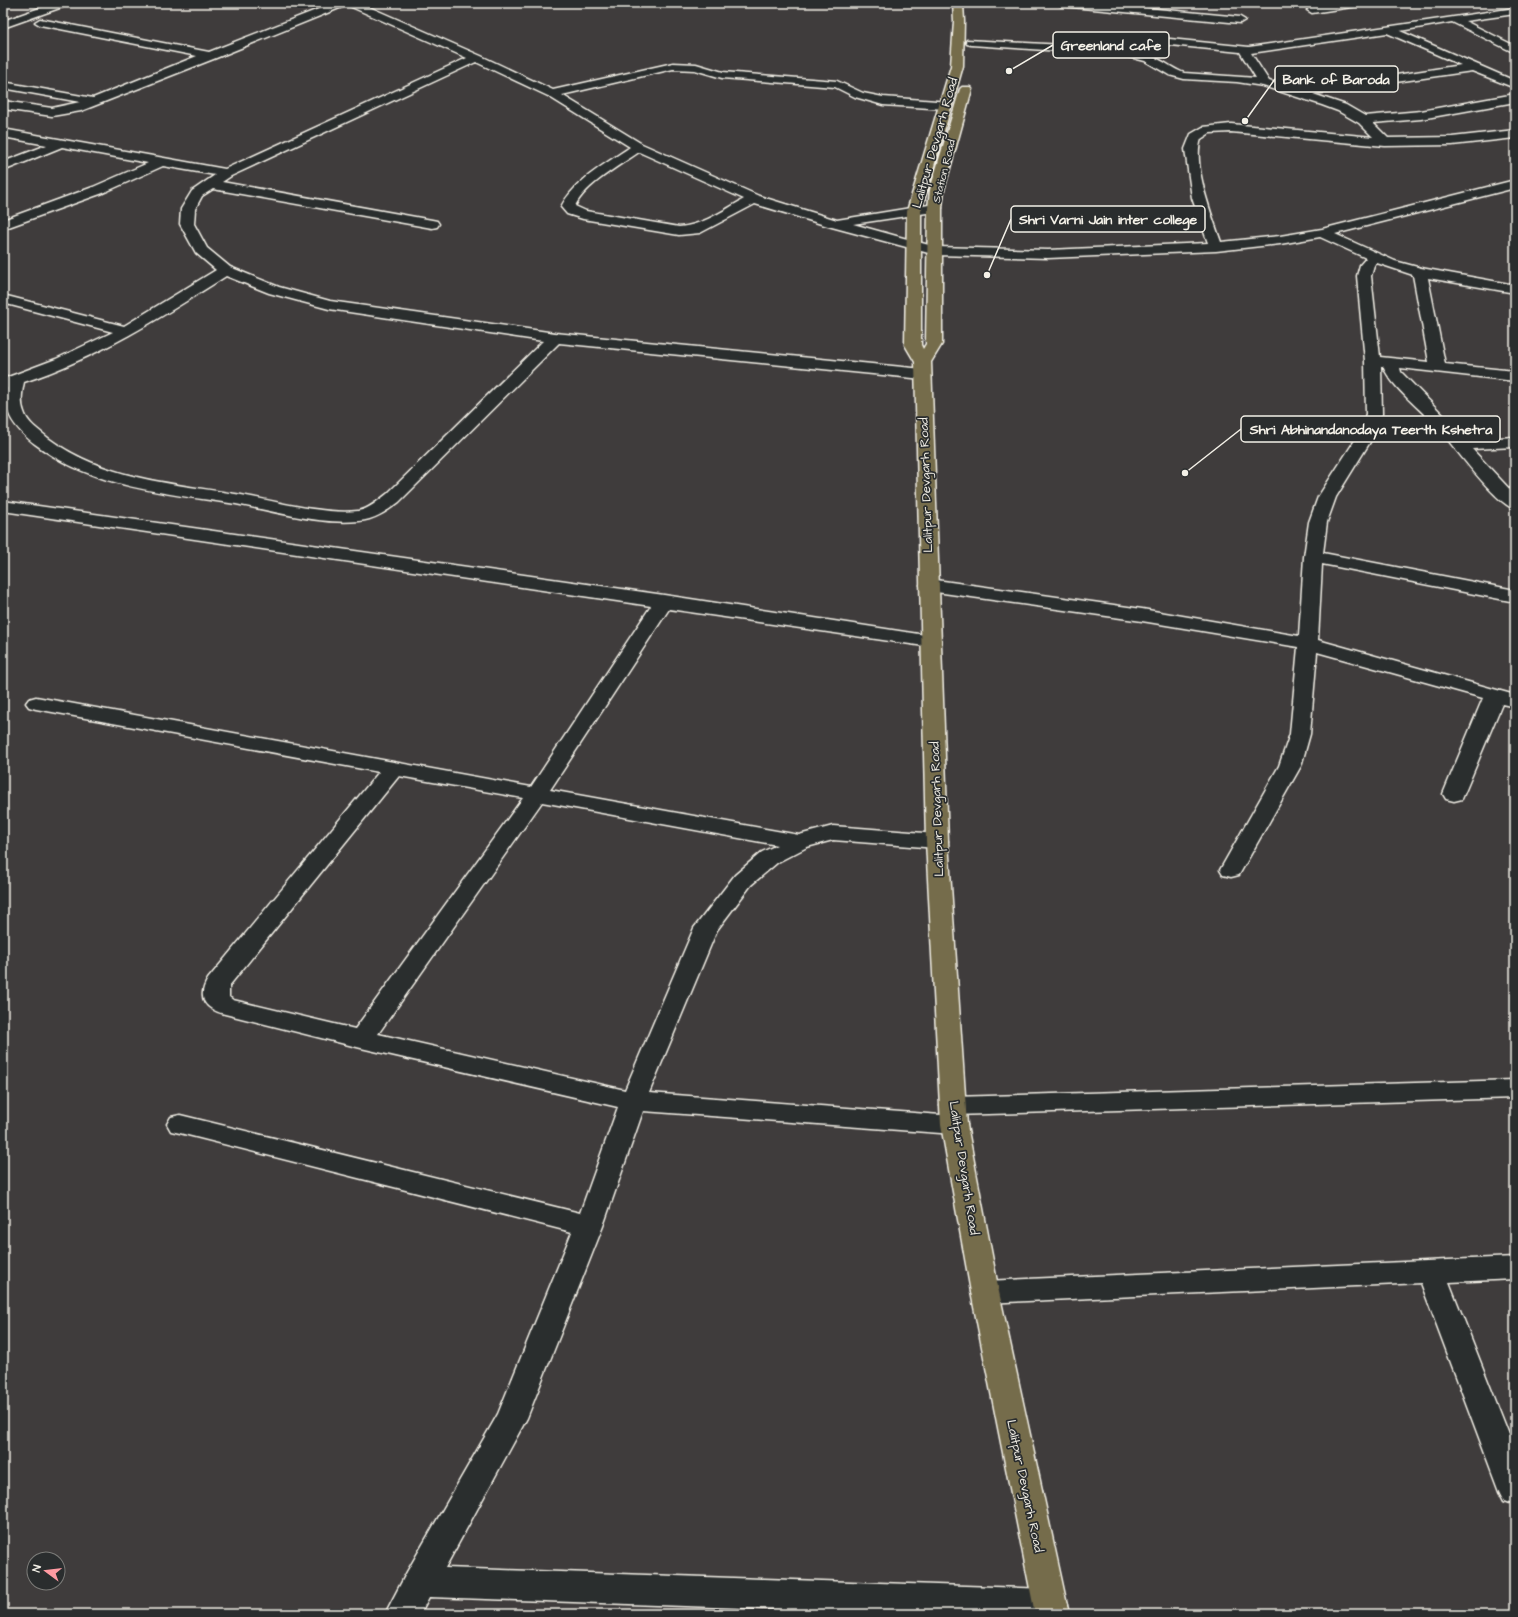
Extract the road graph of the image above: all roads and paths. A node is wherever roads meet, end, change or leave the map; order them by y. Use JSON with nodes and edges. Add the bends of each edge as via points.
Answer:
{"nodes":[{"id":1,"x":64,"y":3,"type":"edge"},
{"id":2,"x":343,"y":3,"type":"edge"},
{"id":3,"x":351,"y":3,"type":"edge"},
{"id":4,"x":958,"y":3,"type":"edge"},
{"id":5,"x":970,"y":3,"type":"edge"},
{"id":6,"x":1061,"y":3,"type":"edge"},
{"id":7,"x":1358,"y":3,"type":"edge"},
{"id":8,"x":1312,"y":10,"type":"dead end"},
{"id":9,"x":1513,"y":12,"type":"edge"},
{"id":10,"x":1453,"y":19,"type":"junction"},
{"id":11,"x":1240,"y":20,"type":"dead end"},
{"id":12,"x":40,"y":22,"type":"dead end"},
{"id":13,"x":3,"y":25,"type":"edge"},
{"id":14,"x":1389,"y":30,"type":"junction"},
{"id":15,"x":1196,"y":45,"type":"junction"},
{"id":16,"x":971,"y":49,"type":"joint"},
{"id":17,"x":1105,"y":50,"type":"junction"},
{"id":18,"x":1248,"y":50,"type":"junction"},
{"id":19,"x":1515,"y":50,"type":"edge"},
{"id":20,"x":212,"y":56,"type":"junction"},
{"id":21,"x":1203,"y":56,"type":"dead end"},
{"id":22,"x":477,"y":58,"type":"junction"},
{"id":23,"x":1211,"y":67,"type":"dead end"},
{"id":24,"x":1473,"y":67,"type":"junction"},
{"id":25,"x":968,"y":75,"type":"dead end"},
{"id":26,"x":1218,"y":78,"type":"junction"},
{"id":27,"x":1265,"y":83,"type":"junction"},
{"id":28,"x":3,"y":84,"type":"edge"},
{"id":29,"x":1515,"y":85,"type":"edge"},
{"id":30,"x":1298,"y":93,"type":"junction"},
{"id":31,"x":552,"y":94,"type":"junction"},
{"id":32,"x":1515,"y":98,"type":"edge"},
{"id":33,"x":95,"y":102,"type":"junction"},
{"id":34,"x":3,"y":105,"type":"edge"},
{"id":35,"x":946,"y":105,"type":"junction"},
{"id":36,"x":1363,"y":120,"type":"junction"},
{"id":37,"x":3,"y":133,"type":"edge"},
{"id":38,"x":1515,"y":134,"type":"edge"},
{"id":39,"x":1385,"y":142,"type":"junction"},
{"id":40,"x":62,"y":143,"type":"junction"},
{"id":41,"x":638,"y":147,"type":"junction"},
{"id":42,"x":47,"y":149,"type":"junction"},
{"id":43,"x":10,"y":151,"type":"dead end"},
{"id":44,"x":163,"y":161,"type":"junction"},
{"id":45,"x":3,"y":167,"type":"edge"},
{"id":46,"x":226,"y":173,"type":"junction"},
{"id":47,"x":210,"y":184,"type":"junction"},
{"id":48,"x":1515,"y":184,"type":"edge"},
{"id":49,"x":1500,"y":188,"type":"junction"},
{"id":50,"x":1515,"y":193,"type":"edge"},
{"id":51,"x":754,"y":198,"type":"junction"},
{"id":52,"x":935,"y":208,"type":"junction"},
{"id":53,"x":914,"y":211,"type":"junction"},
{"id":54,"x":833,"y":223,"type":"junction"},
{"id":55,"x":432,"y":224,"type":"dead end"},
{"id":56,"x":3,"y":225,"type":"edge"},
{"id":57,"x":1322,"y":233,"type":"junction"},
{"id":58,"x":914,"y":245,"type":"junction"},
{"id":59,"x":1216,"y":248,"type":"junction"},
{"id":60,"x":936,"y":251,"type":"junction"},
{"id":61,"x":1375,"y":257,"type":"junction"},
{"id":62,"x":225,"y":270,"type":"junction"},
{"id":63,"x":1420,"y":272,"type":"junction"},
{"id":64,"x":1515,"y":289,"type":"edge"},
{"id":65,"x":3,"y":299,"type":"edge"},
{"id":66,"x":127,"y":330,"type":"junction"},
{"id":67,"x":556,"y":338,"type":"junction"},
{"id":68,"x":1381,"y":362,"type":"junction"},
{"id":69,"x":1438,"y":367,"type":"junction"},
{"id":70,"x":923,"y":368,"type":"junction"},
{"id":71,"x":1515,"y":376,"type":"edge"},
{"id":72,"x":10,"y":382,"type":"edge"},
{"id":73,"x":1515,"y":442,"type":"edge"},
{"id":74,"x":1459,"y":445,"type":"junction"},
{"id":75,"x":1515,"y":504,"type":"edge"},
{"id":76,"x":3,"y":506,"type":"edge"},
{"id":77,"x":1313,"y":557,"type":"junction"},
{"id":78,"x":929,"y":585,"type":"junction"},
{"id":79,"x":1515,"y":596,"type":"edge"},
{"id":80,"x":664,"y":601,"type":"junction"},
{"id":81,"x":931,"y":641,"type":"junction"},
{"id":82,"x":1308,"y":643,"type":"junction"},
{"id":83,"x":1495,"y":695,"type":"junction"},
{"id":84,"x":1515,"y":701,"type":"edge"},
{"id":85,"x":36,"y":703,"type":"dead end"},
{"id":86,"x":393,"y":769,"type":"junction"},
{"id":87,"x":1454,"y":794,"type":"dead end"},
{"id":88,"x":536,"y":795,"type":"junction"},
{"id":89,"x":937,"y":841,"type":"junction"},
{"id":90,"x":799,"y":842,"type":"junction"},
{"id":91,"x":1231,"y":870,"type":"dead end"},
{"id":92,"x":361,"y":1039,"type":"junction"},
{"id":93,"x":1515,"y":1089,"type":"edge"},
{"id":94,"x":633,"y":1101,"type":"junction"},
{"id":95,"x":953,"y":1116,"type":"junction"},
{"id":96,"x":180,"y":1124,"type":"dead end"},
{"id":97,"x":589,"y":1226,"type":"junction"},
{"id":98,"x":1515,"y":1268,"type":"edge"},
{"id":99,"x":1431,"y":1272,"type":"junction"},
{"id":100,"x":985,"y":1292,"type":"junction"},
{"id":101,"x":1515,"y":1491,"type":"edge"},
{"id":102,"x":420,"y":1582,"type":"junction"},
{"id":103,"x":1051,"y":1609,"type":"edge"},
{"id":104,"x":402,"y":1614,"type":"edge"}],
"edges":[{"from":1,"to":13,"type":"street"},
{"from":2,"to":20,"type":"street"},
{"from":3,"to":22,"type":"street"},
{"from":4,"to":35,"type":"main road","name":"Lalitpur Devgarh Road","via":[[957,66]]},
{"from":5,"to":16,"type":"main road"},
{"from":6,"to":11,"type":"street"},
{"from":7,"to":8,"type":"street"},
{"from":9,"to":10,"type":"street"},
{"from":10,"to":14,"type":"street"},
{"from":10,"to":19,"type":"street"},
{"from":12,"to":20,"type":"street"},
{"from":14,"to":18,"type":"street"},
{"from":14,"to":24,"type":"street"},
{"from":15,"to":17,"type":"street","via":[[1130,38],[1109,44]]},
{"from":15,"to":18,"type":"street"},
{"from":15,"to":21,"type":"street"},
{"from":16,"to":17,"type":"street"},
{"from":17,"to":26,"type":"street","via":[[1149,59],[1173,73],[1184,76]]},
{"from":18,"to":27,"type":"street","via":[[1245,51],[1246,55]]},
{"from":20,"to":33,"type":"street"},
{"from":22,"to":31,"type":"street"},
{"from":22,"to":46,"type":"street"},
{"from":23,"to":26,"type":"street"},
{"from":24,"to":29,"type":"street"},
{"from":24,"to":30,"type":"street"},
{"from":25,"to":52,"type":"main road","name":"Station Road"},
{"from":26,"to":27,"type":"street"},
{"from":27,"to":30,"type":"street"},
{"from":28,"to":33,"type":"street"},
{"from":30,"to":36,"type":"street","via":[[1331,104]]},
{"from":31,"to":35,"type":"street","via":[[673,66],[685,66],[722,75],[836,84],[860,95],[883,101]]},
{"from":31,"to":41,"type":"street"},
{"from":32,"to":36,"type":"street","via":[[1421,115]]},
{"from":33,"to":34,"type":"street","via":[[52,112]]},
{"from":35,"to":53,"type":"main road","name":"Lalitpur Devgarh Road"},
{"from":36,"to":39,"type":"street"},
{"from":37,"to":40,"type":"street"},
{"from":38,"to":39,"type":"street","via":[[1444,141]]},
{"from":39,"to":59,"type":"street","via":[[1231,128],[1207,130],[1195,137],[1191,149],[1199,198]]},
{"from":40,"to":42,"type":"street"},
{"from":40,"to":44,"type":"street"},
{"from":41,"to":51,"type":"street"},
{"from":41,"to":51,"type":"street","via":[[580,190],[568,206],[572,211],[679,231],[695,230]]},
{"from":42,"to":43,"type":"street"},
{"from":42,"to":45,"type":"street"},
{"from":44,"to":46,"type":"street"},
{"from":44,"to":56,"type":"street","via":[[98,190]]},
{"from":46,"to":47,"type":"street"},
{"from":47,"to":55,"type":"street"},
{"from":47,"to":62,"type":"street","via":[[197,194],[188,208],[187,224],[201,250]]},
{"from":48,"to":49,"type":"street"},
{"from":49,"to":50,"type":"street"},
{"from":49,"to":57,"type":"street"},
{"from":51,"to":54,"type":"street"},
{"from":52,"to":53,"type":"street"},
{"from":52,"to":60,"type":"main road","name":"Station Road"},
{"from":53,"to":54,"type":"street"},
{"from":53,"to":58,"type":"main road","name":"Lalitpur Devgarh Road"},
{"from":54,"to":58,"type":"street"},
{"from":57,"to":59,"type":"street"},
{"from":57,"to":61,"type":"street"},
{"from":58,"to":60,"type":"street"},
{"from":58,"to":70,"type":"main road","name":"Lalitpur Devgarh Road","via":[[913,344]]},
{"from":59,"to":60,"type":"street","via":[[1048,254]]},
{"from":60,"to":70,"type":"main road","name":"Station Road","via":[[934,344]]},
{"from":61,"to":63,"type":"street"},
{"from":61,"to":68,"type":"street","via":[[1367,265],[1364,276]]},
{"from":62,"to":66,"type":"street"},
{"from":62,"to":67,"type":"street","via":[[274,290],[329,305]]},
{"from":63,"to":64,"type":"street"},
{"from":63,"to":69,"type":"street"},
{"from":65,"to":66,"type":"street"},
{"from":66,"to":72,"type":"street","via":[[92,349]]},
{"from":67,"to":70,"type":"street"},
{"from":67,"to":72,"type":"street","via":[[393,498],[376,510],[360,516],[303,511],[144,484],[74,463],[46,446],[26,428],[15,410]]},
{"from":68,"to":69,"type":"street"},
{"from":68,"to":74,"type":"street","via":[[1444,425]]},
{"from":68,"to":77,"type":"street","via":[[1374,414],[1367,434],[1327,497],[1318,522]]},
{"from":69,"to":71,"type":"street"},
{"from":70,"to":78,"type":"main road","name":"Lalitpur Devgarh Road"},
{"from":73,"to":74,"type":"street"},
{"from":74,"to":75,"type":"street"},
{"from":76,"to":80,"type":"street"},
{"from":77,"to":79,"type":"street"},
{"from":77,"to":82,"type":"street"},
{"from":78,"to":81,"type":"main road","name":"Lalitpur Devgarh Road"},
{"from":78,"to":82,"type":"street","via":[[1142,615]]},
{"from":80,"to":81,"type":"street"},
{"from":80,"to":88,"type":"street"},
{"from":81,"to":89,"type":"main road","name":"Lalitpur Devgarh Road"},
{"from":82,"to":83,"type":"street"},
{"from":82,"to":91,"type":"street","via":[[1300,734],[1290,766]]},
{"from":83,"to":84,"type":"street"},
{"from":83,"to":87,"type":"street"},
{"from":85,"to":86,"type":"street"},
{"from":86,"to":88,"type":"street"},
{"from":86,"to":92,"type":"street","via":[[216,985],[216,1001],[225,1006]]},
{"from":88,"to":90,"type":"street"},
{"from":88,"to":92,"type":"street"},
{"from":89,"to":90,"type":"street","via":[[833,833]]},
{"from":89,"to":95,"type":"main road","name":"Lalitpur Devgarh Road"},
{"from":90,"to":94,"type":"street","via":[[770,857],[743,880],[706,928]]},
{"from":92,"to":94,"type":"street"},
{"from":93,"to":95,"type":"street"},
{"from":94,"to":95,"type":"street"},
{"from":94,"to":97,"type":"street"},
{"from":95,"to":100,"type":"main road","name":"Lalitpur Devgarh Road"},
{"from":96,"to":97,"type":"street"},
{"from":97,"to":102,"type":"street","via":[[512,1418]]},
{"from":98,"to":99,"type":"street"},
{"from":99,"to":100,"type":"street"},
{"from":99,"to":101,"type":"street"},
{"from":100,"to":103,"type":"main road","name":"Lalitpur Devgarh Road"},
{"from":102,"to":103,"type":"street"},
{"from":102,"to":104,"type":"street"}]}
